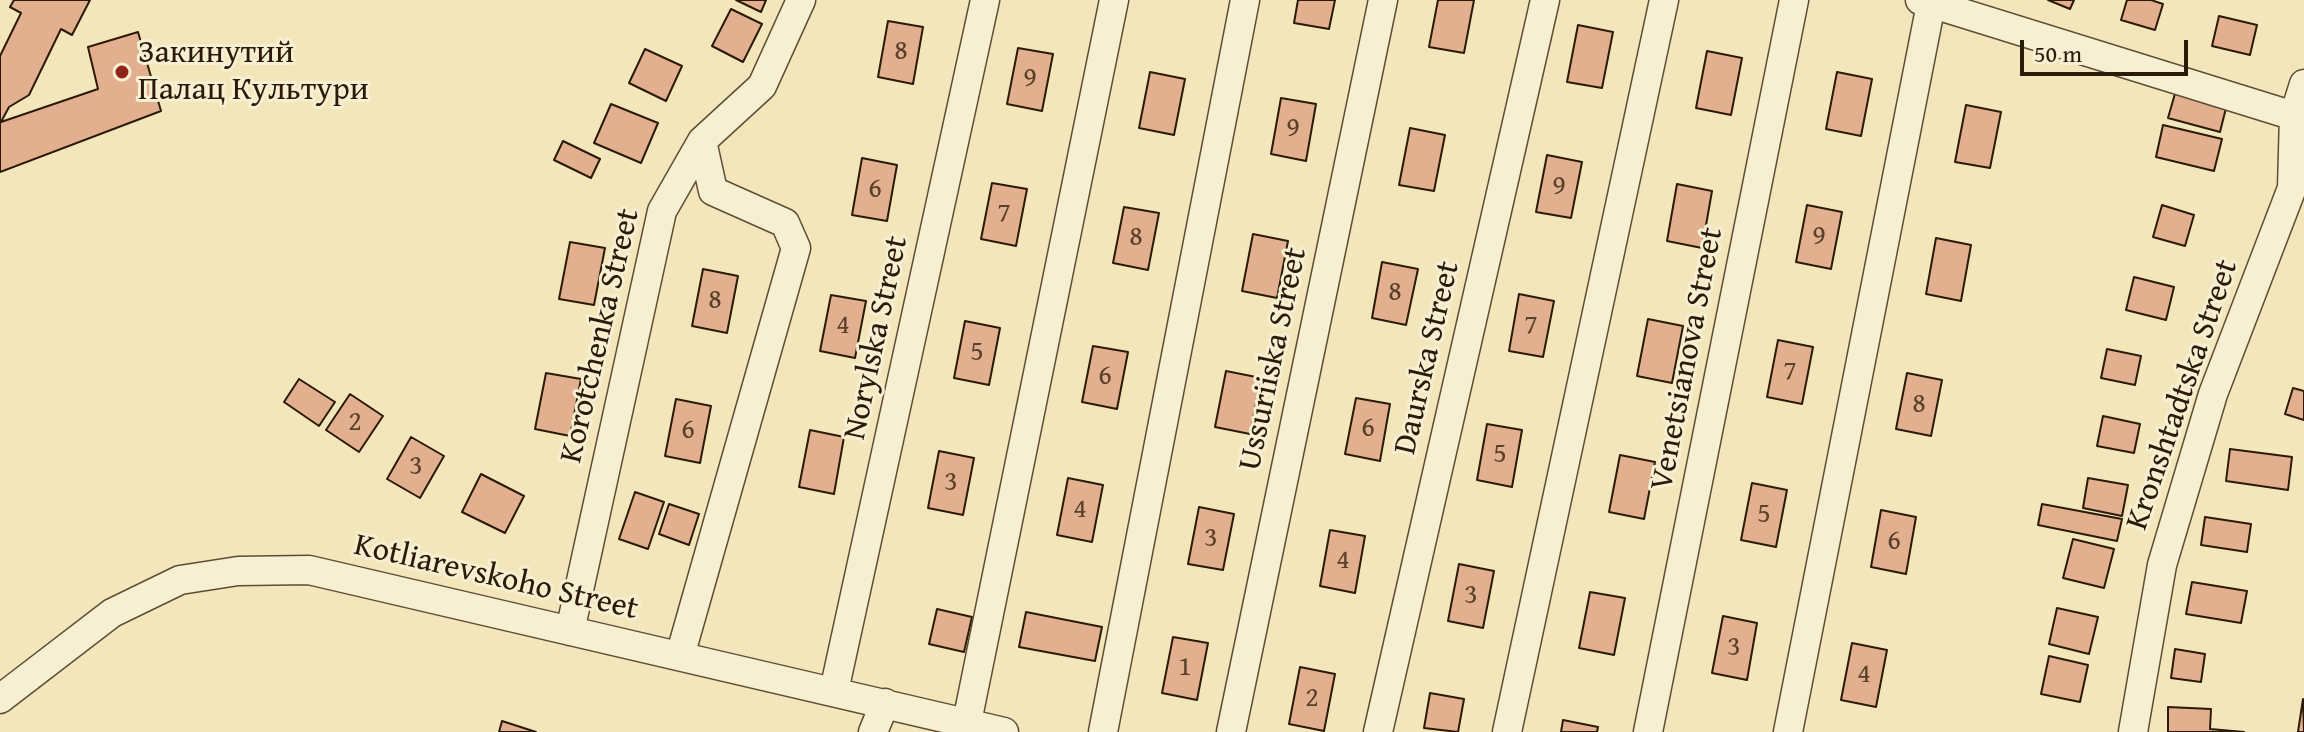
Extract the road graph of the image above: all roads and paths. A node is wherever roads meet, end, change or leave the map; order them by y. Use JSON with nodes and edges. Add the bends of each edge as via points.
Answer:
{"nodes":[{"id":1,"x":801,"y":0,"type":"edge"},
{"id":2,"x":985,"y":0,"type":"edge"},
{"id":3,"x":1114,"y":0,"type":"edge"},
{"id":4,"x":1245,"y":0,"type":"edge"},
{"id":5,"x":1383,"y":0,"type":"edge"},
{"id":6,"x":1545,"y":0,"type":"edge"},
{"id":7,"x":1664,"y":0,"type":"edge"},
{"id":8,"x":1794,"y":0,"type":"edge"},
{"id":9,"x":1925,"y":2,"type":"edge"},
{"id":10,"x":2304,"y":84,"type":"edge"},
{"id":11,"x":2294,"y":116,"type":"junction"},
{"id":12,"x":702,"y":141,"type":"junction"},
{"id":13,"x":2298,"y":189,"type":"edge"},
{"id":14,"x":570,"y":631,"type":"junction"},
{"id":15,"x":680,"y":656,"type":"junction"},
{"id":16,"x":834,"y":691,"type":"junction"},
{"id":17,"x":0,"y":699,"type":"edge"},
{"id":18,"x":885,"y":703,"type":"junction"},
{"id":19,"x":967,"y":722,"type":"junction"},
{"id":20,"x":873,"y":732,"type":"edge"},
{"id":21,"x":1004,"y":732,"type":"edge"},
{"id":22,"x":1103,"y":732,"type":"edge"},
{"id":23,"x":1231,"y":732,"type":"edge"},
{"id":24,"x":1378,"y":732,"type":"edge"},
{"id":25,"x":1507,"y":732,"type":"edge"},
{"id":26,"x":1648,"y":732,"type":"edge"},
{"id":27,"x":1788,"y":732,"type":"edge"},
{"id":28,"x":2133,"y":732,"type":"edge"}],
"edges":[{"from":1,"to":12,"type":"street","name":"Korotchenka Street","via":[[762,86]]},
{"from":2,"to":16,"type":"street","name":"Norylska Street"},
{"from":3,"to":19,"type":"street"},
{"from":4,"to":22,"type":"street"},
{"from":5,"to":23,"type":"street","name":"Ussuriiska Street"},
{"from":6,"to":24,"type":"street","name":"Daurska Street"},
{"from":7,"to":25,"type":"street"},
{"from":8,"to":26,"type":"street","name":"Venetsianova Street"},
{"from":9,"to":11,"type":"street"},
{"from":9,"to":27,"type":"street"},
{"from":10,"to":11,"type":"street","name":"Kronshtadtska Street"},
{"from":11,"to":13,"type":"street","name":"Kronshtadtska Street"},
{"from":12,"to":14,"type":"street","name":"Korotchenka Street","via":[[662,211]]},
{"from":12,"to":15,"type":"street","via":[[713,191],[785,223],[796,248]]},
{"from":13,"to":28,"type":"street","name":"Kronshtadtska Street","via":[[2213,394],[2162,565]]},
{"from":14,"to":15,"type":"street","name":"Kotliarevskoho Street"},
{"from":14,"to":17,"type":"street","name":"Kotliarevskoho Street","via":[[309,570],[238,571],[180,580],[112,613]]},
{"from":15,"to":16,"type":"street","name":"Kotliarevskoho Street"},
{"from":16,"to":18,"type":"street","name":"Kotliarevskoho Street"},
{"from":18,"to":19,"type":"street","name":"Kotliarevskoho Street"},
{"from":18,"to":20,"type":"street"},
{"from":19,"to":21,"type":"street","name":"Kotliarevskoho Street"}]}
